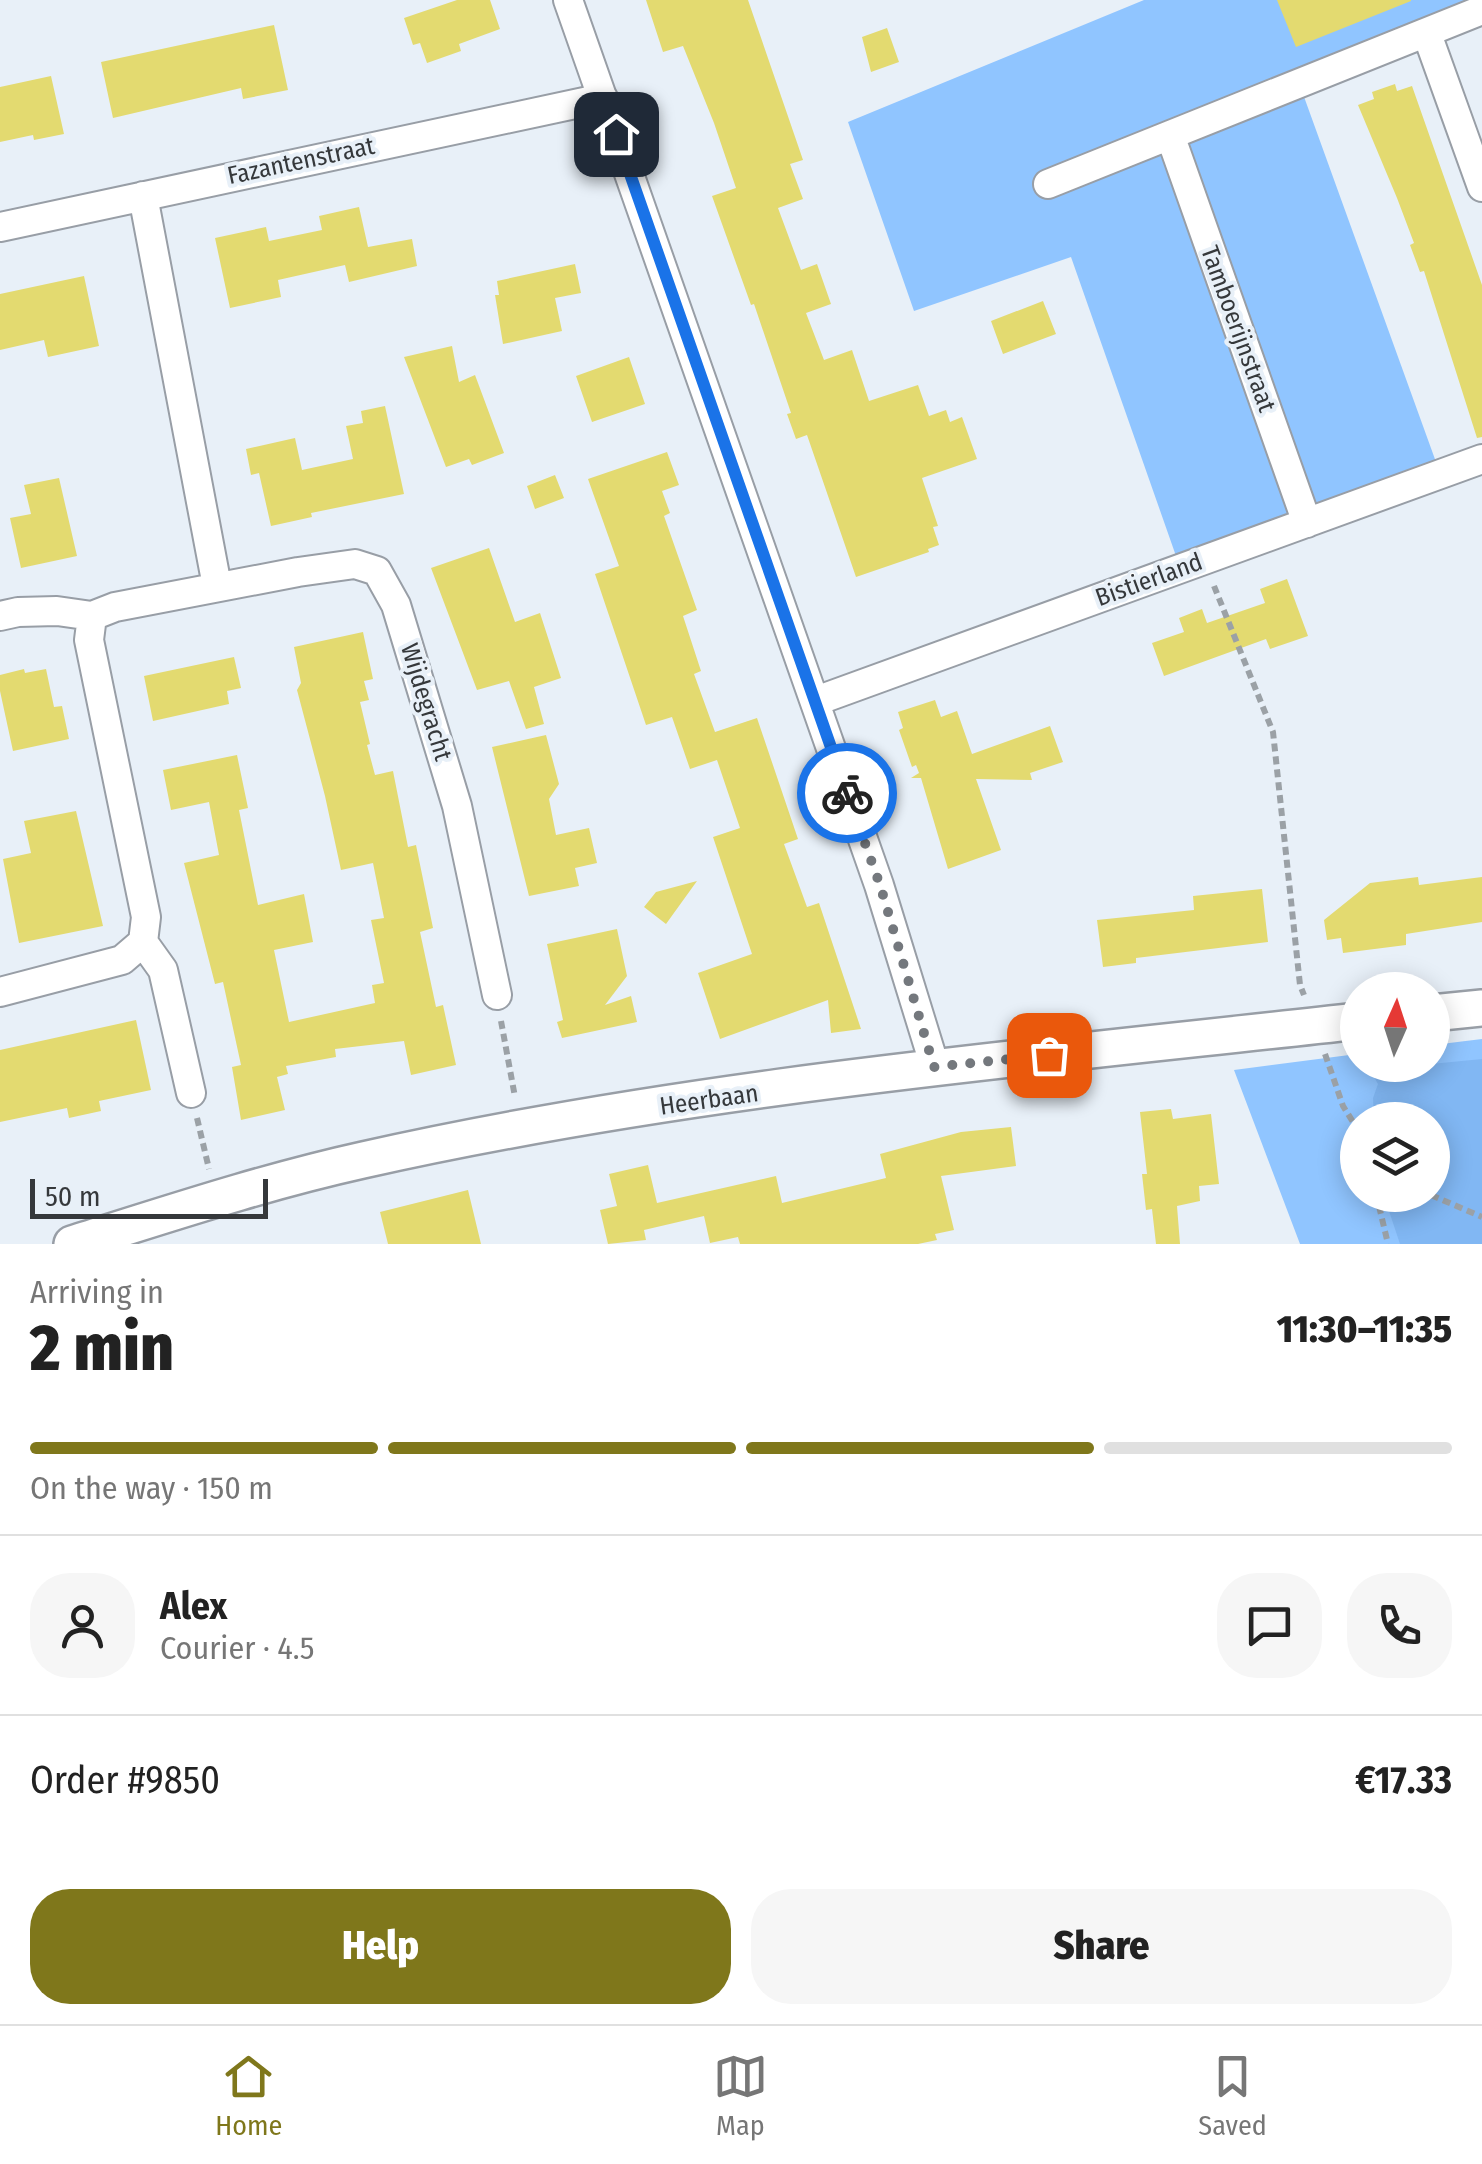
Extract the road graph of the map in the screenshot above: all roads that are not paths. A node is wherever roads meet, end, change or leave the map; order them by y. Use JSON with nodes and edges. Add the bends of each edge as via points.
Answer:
{"nodes":[{"id":1,"x":568,"y":0,"type":"edge"},
{"id":2,"x":1482,"y":10,"type":"edge"},
{"id":3,"x":1427,"y":34,"type":"junction"},
{"id":4,"x":603,"y":98,"type":"junction"},
{"id":5,"x":1170,"y":135,"type":"junction"},
{"id":6,"x":1048,"y":184,"type":"dead end"},
{"id":7,"x":1482,"y":187,"type":"edge"},
{"id":8,"x":143,"y":196,"type":"junction"},
{"id":9,"x":0,"y":227,"type":"edge"},
{"id":10,"x":1482,"y":459,"type":"edge"},
{"id":11,"x":1307,"y":523,"type":"junction"},
{"id":12,"x":218,"y":586,"type":"junction"},
{"id":13,"x":0,"y":616,"type":"edge"},
{"id":14,"x":92,"y":616,"type":"junction"},
{"id":15,"x":816,"y":701,"type":"junction"},
{"id":16,"x":143,"y":942,"type":"junction"},
{"id":17,"x":0,"y":992,"type":"edge"},
{"id":18,"x":496,"y":995,"type":"road end"},
{"id":19,"x":1482,"y":1008,"type":"edge"},
{"id":20,"x":1450,"y":1011,"type":"edge"},
{"id":21,"x":1340,"y":1024,"type":"edge"},
{"id":22,"x":934,"y":1067,"type":"junction"},
{"id":23,"x":192,"y":1093,"type":"road end"},
{"id":24,"x":72,"y":1244,"type":"edge"}],
"edges":[{"from":1,"to":4,"type":"street"},
{"from":2,"to":3,"type":"street"},
{"from":3,"to":5,"type":"street"},
{"from":3,"to":7,"type":"street"},
{"from":4,"to":8,"type":"street","name":"Fazantenstraat"},
{"from":4,"to":15,"type":"street"},
{"from":5,"to":6,"type":"street"},
{"from":5,"to":11,"type":"street","name":"Tamboerijnstraat"},
{"from":8,"to":9,"type":"street","name":"Fazantenstraat"},
{"from":8,"to":12,"type":"street"},
{"from":10,"to":11,"type":"street","name":"Bistierland"},
{"from":11,"to":15,"type":"street","name":"Bistierland"},
{"from":12,"to":14,"type":"street","name":"Wijdegracht"},
{"from":12,"to":18,"type":"street","name":"Wijdegracht","via":[[355,564],[377,572],[396,605],[457,806]]},
{"from":13,"to":14,"type":"street","name":"Wijdegracht"},
{"from":14,"to":16,"type":"street","via":[[89,640],[146,917]]},
{"from":15,"to":22,"type":"street"},
{"from":16,"to":17,"type":"street","via":[[122,960]]},
{"from":16,"to":23,"type":"street","via":[[163,970]]},
{"from":19,"to":20,"type":"street"},
{"from":21,"to":22,"type":"street","name":"Heerbaan"},
{"from":22,"to":24,"type":"street","name":"Heerbaan","via":[[522,1127],[360,1161]]}]}
